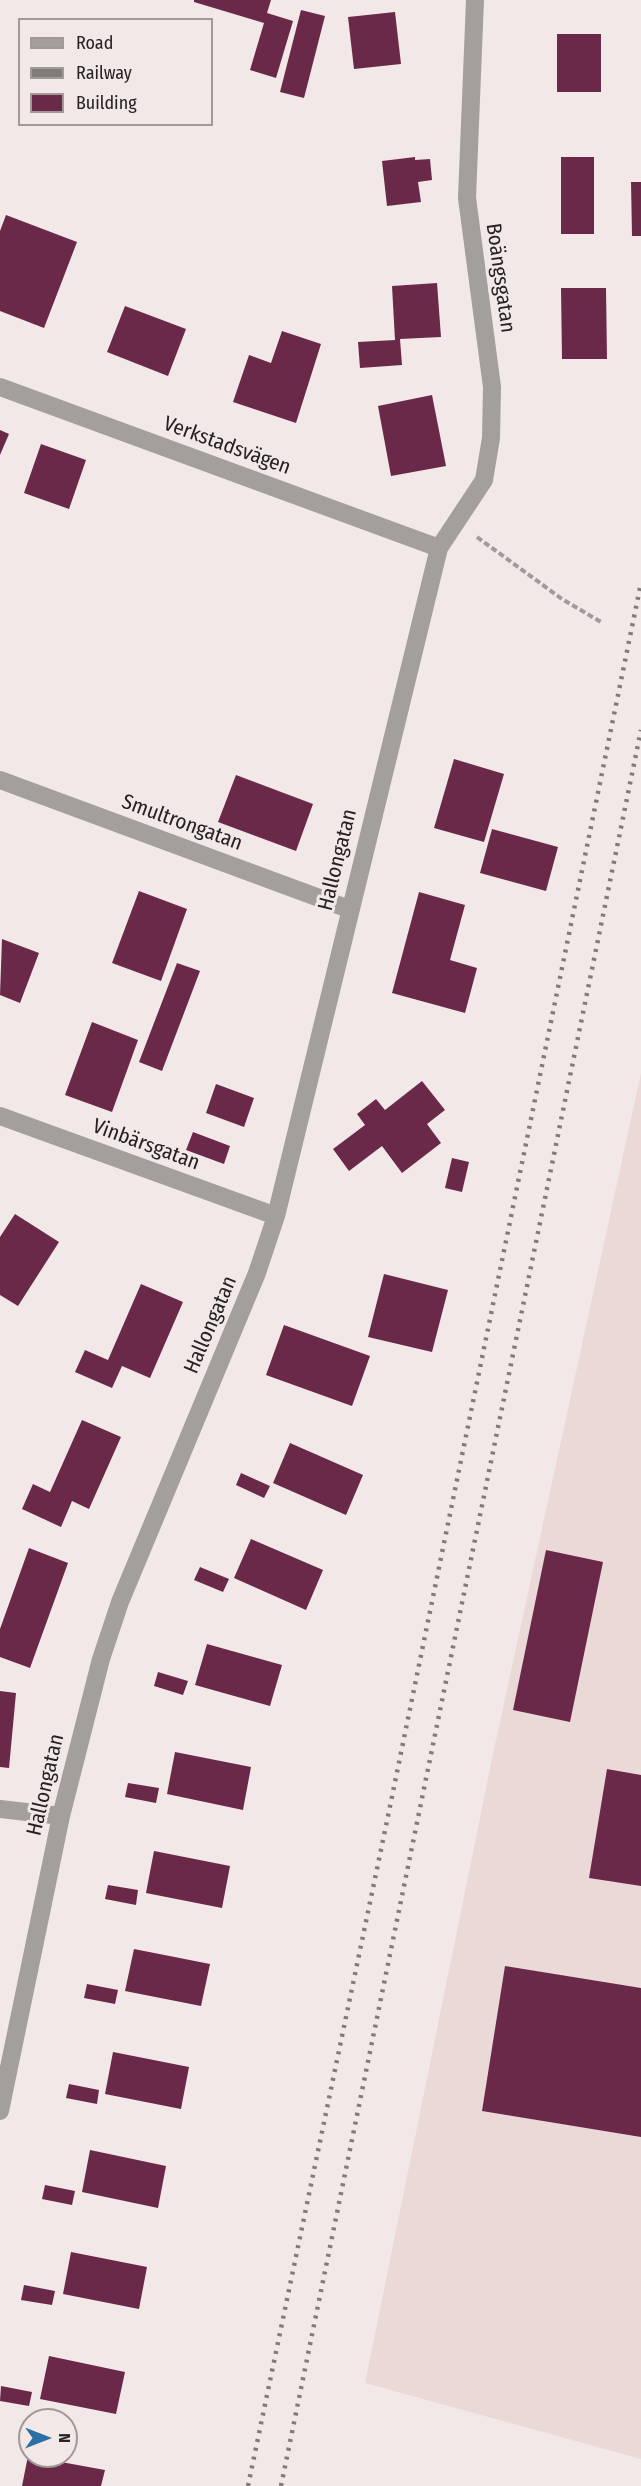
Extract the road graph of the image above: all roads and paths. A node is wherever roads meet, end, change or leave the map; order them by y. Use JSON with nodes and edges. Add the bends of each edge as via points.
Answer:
{"nodes":[{"id":1,"x":475,"y":0,"type":"edge"},
{"id":2,"x":0,"y":387,"type":"edge"},
{"id":3,"x":457,"y":522,"type":"junction"},
{"id":4,"x":440,"y":548,"type":"junction"},
{"id":5,"x":601,"y":622,"type":"dead end"},
{"id":6,"x":0,"y":780,"type":"edge"},
{"id":7,"x":349,"y":909,"type":"junction"},
{"id":8,"x":0,"y":1116,"type":"edge"},
{"id":9,"x":276,"y":1216,"type":"junction"},
{"id":10,"x":0,"y":1809,"type":"edge"},
{"id":11,"x":61,"y":1816,"type":"junction"},
{"id":12,"x":0,"y":2110,"type":"edge"}],
"edges":[{"from":1,"to":3,"type":"street","name":"Boängsgatan","via":[[467,198],[492,387],[491,438],[484,480]]},
{"from":2,"to":4,"type":"street","name":"Verkstadsvägen"},
{"from":3,"to":4,"type":"street","name":"Boängsgatan"},
{"from":3,"to":5,"type":"path","via":[[562,599]]},
{"from":4,"to":7,"type":"street","name":"Hallongatan"},
{"from":6,"to":7,"type":"street","name":"Smultrongatan"},
{"from":7,"to":9,"type":"street","name":"Hallongatan"},
{"from":8,"to":9,"type":"street","name":"Vinbärsgatan"},
{"from":9,"to":11,"type":"street","name":"Hallongatan","via":[[257,1273],[120,1602],[101,1659]]},
{"from":10,"to":11,"type":"street"},
{"from":11,"to":12,"type":"street","name":"Hallongatan"}]}
